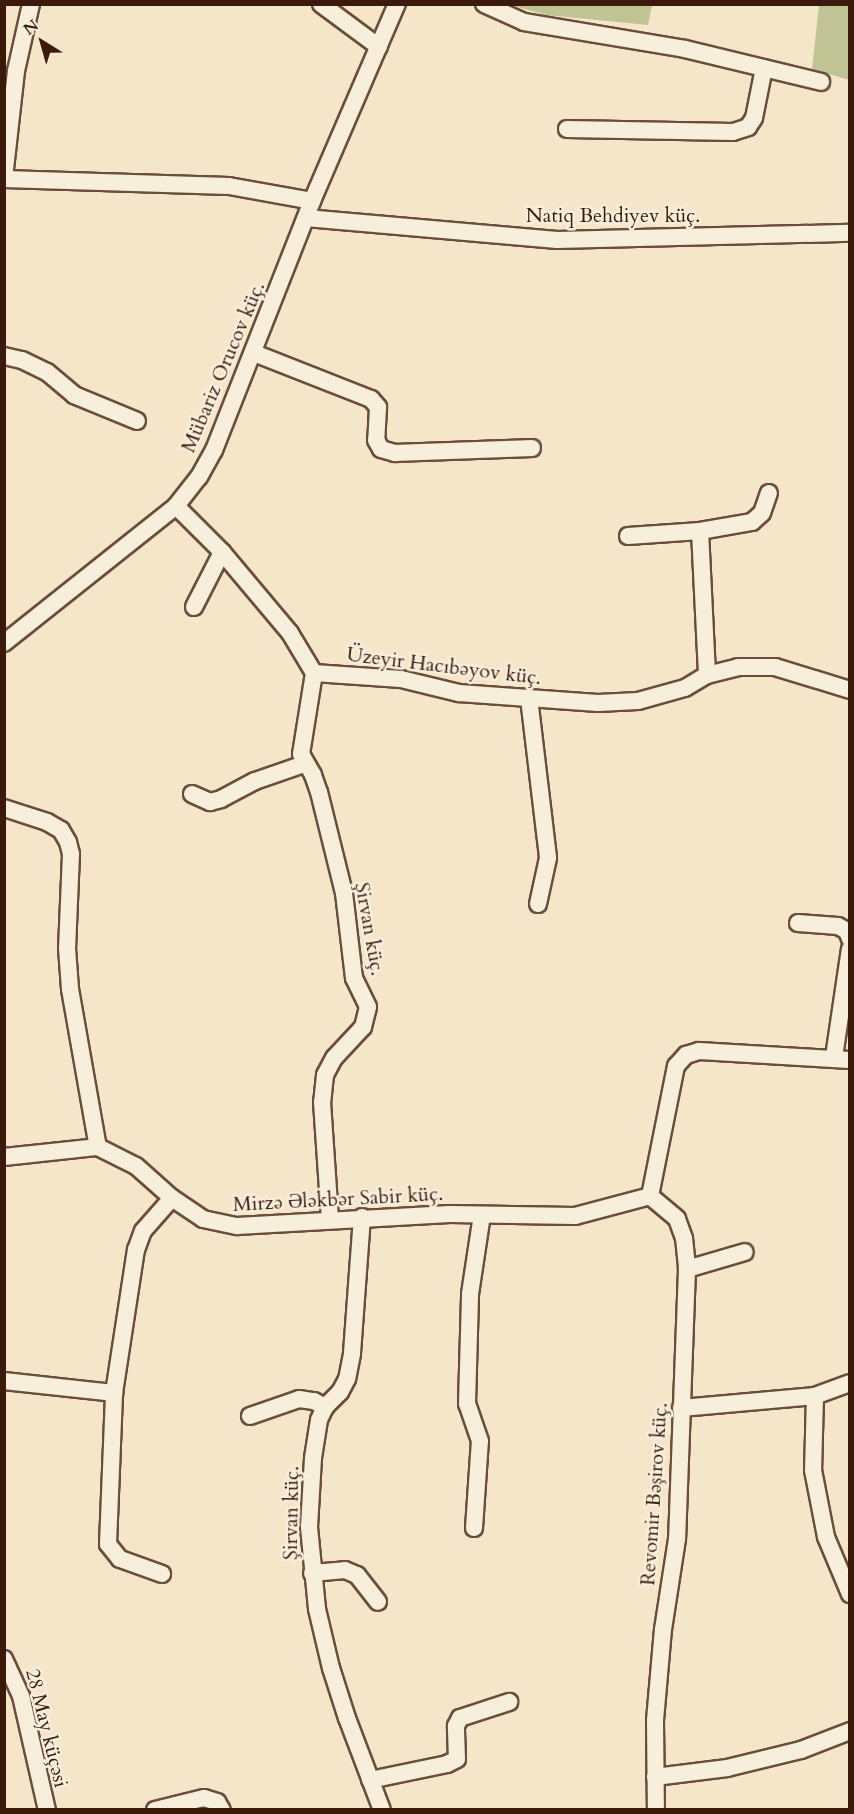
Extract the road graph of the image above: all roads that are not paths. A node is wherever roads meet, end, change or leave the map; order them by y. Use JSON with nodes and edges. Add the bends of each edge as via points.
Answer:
{"nodes":[{"id":1,"x":30,"y":4,"type":"edge"},
{"id":2,"x":321,"y":4,"type":"edge"},
{"id":3,"x":397,"y":4,"type":"edge"},
{"id":4,"x":484,"y":4,"type":"edge"},
{"id":5,"x":379,"y":47,"type":"junction"},
{"id":6,"x":764,"y":68,"type":"junction"},
{"id":7,"x":821,"y":82,"type":"dead end"},
{"id":8,"x":567,"y":129,"type":"dead end"},
{"id":9,"x":4,"y":179,"type":"edge"},
{"id":10,"x":312,"y":201,"type":"junction"},
{"id":11,"x":306,"y":218,"type":"junction"},
{"id":12,"x":849,"y":233,"type":"edge"},
{"id":13,"x":254,"y":353,"type":"junction"},
{"id":14,"x":4,"y":356,"type":"edge"},
{"id":15,"x":137,"y":421,"type":"dead end"},
{"id":16,"x":532,"y":448,"type":"dead end"},
{"id":17,"x":769,"y":493,"type":"dead end"},
{"id":18,"x":176,"y":506,"type":"junction"},
{"id":19,"x":700,"y":531,"type":"junction"},
{"id":20,"x":628,"y":537,"type":"dead end"},
{"id":21,"x":222,"y":552,"type":"junction"},
{"id":22,"x":194,"y":607,"type":"dead end"},
{"id":23,"x":4,"y":643,"type":"edge"},
{"id":24,"x":314,"y":673,"type":"junction"},
{"id":25,"x":707,"y":675,"type":"junction"},
{"id":26,"x":849,"y":690,"type":"edge"},
{"id":27,"x":530,"y":698,"type":"junction"},
{"id":28,"x":304,"y":764,"type":"junction"},
{"id":29,"x":192,"y":794,"type":"dead end"},
{"id":30,"x":4,"y":808,"type":"edge"},
{"id":31,"x":538,"y":904,"type":"dead end"},
{"id":32,"x":798,"y":923,"type":"dead end"},
{"id":33,"x":849,"y":939,"type":"edge"},
{"id":34,"x":849,"y":949,"type":"edge"},
{"id":35,"x":842,"y":1059,"type":"edge"},
{"id":36,"x":98,"y":1147,"type":"junction"},
{"id":37,"x":4,"y":1157,"type":"edge"},
{"id":38,"x":650,"y":1196,"type":"junction"},
{"id":39,"x":172,"y":1198,"type":"junction"},
{"id":40,"x":482,"y":1215,"type":"junction"},
{"id":41,"x":362,"y":1217,"type":"junction"},
{"id":42,"x":330,"y":1220,"type":"junction"},
{"id":43,"x":745,"y":1252,"type":"dead end"},
{"id":44,"x":687,"y":1269,"type":"junction"},
{"id":45,"x":4,"y":1381,"type":"edge"},
{"id":46,"x":849,"y":1383,"type":"edge"},
{"id":47,"x":114,"y":1393,"type":"junction"},
{"id":48,"x":815,"y":1396,"type":"junction"},
{"id":49,"x":325,"y":1407,"type":"junction"},
{"id":50,"x":681,"y":1408,"type":"junction"},
{"id":51,"x":250,"y":1416,"type":"dead end"},
{"id":52,"x":474,"y":1528,"type":"dead end"},
{"id":53,"x":312,"y":1573,"type":"junction"},
{"id":54,"x":162,"y":1574,"type":"dead end"},
{"id":55,"x":849,"y":1594,"type":"edge"},
{"id":56,"x":378,"y":1602,"type":"dead end"},
{"id":57,"x":4,"y":1659,"type":"edge"},
{"id":58,"x":509,"y":1702,"type":"dead end"},
{"id":59,"x":849,"y":1731,"type":"edge"},
{"id":60,"x":654,"y":1778,"type":"junction"},
{"id":61,"x":370,"y":1780,"type":"junction"},
{"id":62,"x":47,"y":1809,"type":"edge"},
{"id":63,"x":155,"y":1809,"type":"edge"},
{"id":64,"x":222,"y":1809,"type":"edge"},
{"id":65,"x":382,"y":1809,"type":"edge"},
{"id":66,"x":656,"y":1809,"type":"edge"}],
"edges":[{"from":1,"to":9,"type":"street","via":[[16,71]]},
{"from":2,"to":5,"type":"street"},
{"from":3,"to":5,"type":"street","name":"Mübariz Orucov küç."},
{"from":4,"to":6,"type":"street","via":[[524,22],[685,49]]},
{"from":5,"to":10,"type":"street","name":"Mübariz Orucov küç."},
{"from":6,"to":7,"type":"street"},
{"from":6,"to":8,"type":"street","via":[[754,118],[748,127],[733,132]]},
{"from":9,"to":10,"type":"street","via":[[229,186]]},
{"from":10,"to":11,"type":"street","name":"Mübariz Orucov küç."},
{"from":11,"to":12,"type":"street","name":"Natiq Behdiyev küç.","via":[[557,240]]},
{"from":11,"to":13,"type":"street","name":"Mübariz Orucov küç."},
{"from":13,"to":16,"type":"street","via":[[371,399],[378,407],[376,440],[381,449],[394,453]]},
{"from":13,"to":18,"type":"street","name":"Mübariz Orucov küç.","via":[[214,450]]},
{"from":14,"to":15,"type":"street","via":[[47,372],[74,394]]},
{"from":17,"to":19,"type":"street","via":[[762,513],[752,522]]},
{"from":18,"to":21,"type":"street"},
{"from":18,"to":23,"type":"street","name":"Mübariz Orucov küç."},
{"from":19,"to":20,"type":"street"},
{"from":19,"to":25,"type":"street"},
{"from":21,"to":22,"type":"street"},
{"from":21,"to":24,"type":"street","via":[[290,633]]},
{"from":24,"to":27,"type":"street","name":"Üzeyir Hacıbəyov küç.","via":[[401,679],[459,693]]},
{"from":24,"to":28,"type":"street","name":"Şirvan küç.","via":[[301,740]]},
{"from":25,"to":26,"type":"street","name":"Üzeyir Hacıbəyov küç.","via":[[738,668],[775,667]]},
{"from":25,"to":27,"type":"street","name":"Üzeyir Hacıbəyov küç.","via":[[685,688],[638,701],[598,703]]},
{"from":27,"to":31,"type":"street","via":[[548,858]]},
{"from":28,"to":29,"type":"street","via":[[255,781],[222,799],[210,802]]},
{"from":28,"to":42,"type":"street","name":"Şirvan küç.","via":[[319,792],[344,893],[354,978],[368,1007],[363,1027],[334,1058],[325,1075],[322,1102]]},
{"from":30,"to":36,"type":"street","via":[[47,822],[61,830],[68,842],[70,989]]},
{"from":32,"to":33,"type":"street","via":[[838,926],[847,931]]},
{"from":34,"to":35,"type":"street"},
{"from":35,"to":38,"type":"street","via":[[699,1051],[686,1055],[676,1066]]},
{"from":36,"to":37,"type":"street"},
{"from":36,"to":39,"type":"street","name":"Mirzə Ələkbər Sabir küç.","via":[[136,1166]]},
{"from":38,"to":40,"type":"street","name":"Mirzə Ələkbər Sabir küç.","via":[[575,1216]]},
{"from":38,"to":44,"type":"street","name":"Revomir Bəşirov küç.","via":[[677,1220],[684,1238]]},
{"from":39,"to":42,"type":"street","name":"Mirzə Ələkbər Sabir küç.","via":[[217,1224]]},
{"from":39,"to":47,"type":"street","via":[[151,1219],[136,1250]]},
{"from":40,"to":41,"type":"street","name":"Mirzə Ələkbər Sabir küç."},
{"from":40,"to":52,"type":"street","via":[[470,1294],[467,1404],[480,1441]]},
{"from":41,"to":42,"type":"street","name":"Mirzə Ələkbər Sabir küç."},
{"from":41,"to":49,"type":"street","name":"Şirvan küç.","via":[[352,1354],[347,1379]]},
{"from":43,"to":44,"type":"street"},
{"from":44,"to":50,"type":"street","name":"Revomir Bəşirov küç."},
{"from":45,"to":47,"type":"street"},
{"from":46,"to":48,"type":"street"},
{"from":47,"to":54,"type":"street","via":[[108,1544],[120,1559]]},
{"from":48,"to":50,"type":"street"},
{"from":48,"to":55,"type":"street","via":[[813,1470],[817,1499],[826,1537]]},
{"from":49,"to":51,"type":"street","via":[[299,1399]]},
{"from":49,"to":53,"type":"street","name":"Şirvan küç.","via":[[313,1458],[309,1527]]},
{"from":50,"to":60,"type":"street","name":"Revomir Bəşirov küç.","via":[[677,1539],[658,1675]]},
{"from":53,"to":56,"type":"street","via":[[345,1570],[357,1575]]},
{"from":53,"to":61,"type":"street","name":"Şirvan küç.","via":[[331,1668]]},
{"from":57,"to":62,"type":"street","name":"28 May küçəsi","via":[[21,1696]]},
{"from":58,"to":61,"type":"street","via":[[460,1718],[456,1726],[457,1759]]},
{"from":59,"to":60,"type":"street","via":[[801,1750],[728,1768]]},
{"from":60,"to":66,"type":"street","name":"Revomir Bəşirov küç."},
{"from":61,"to":65,"type":"street","name":"Şirvan küç."},
{"from":63,"to":64,"type":"street","via":[[204,1798],[217,1802]]}]}
